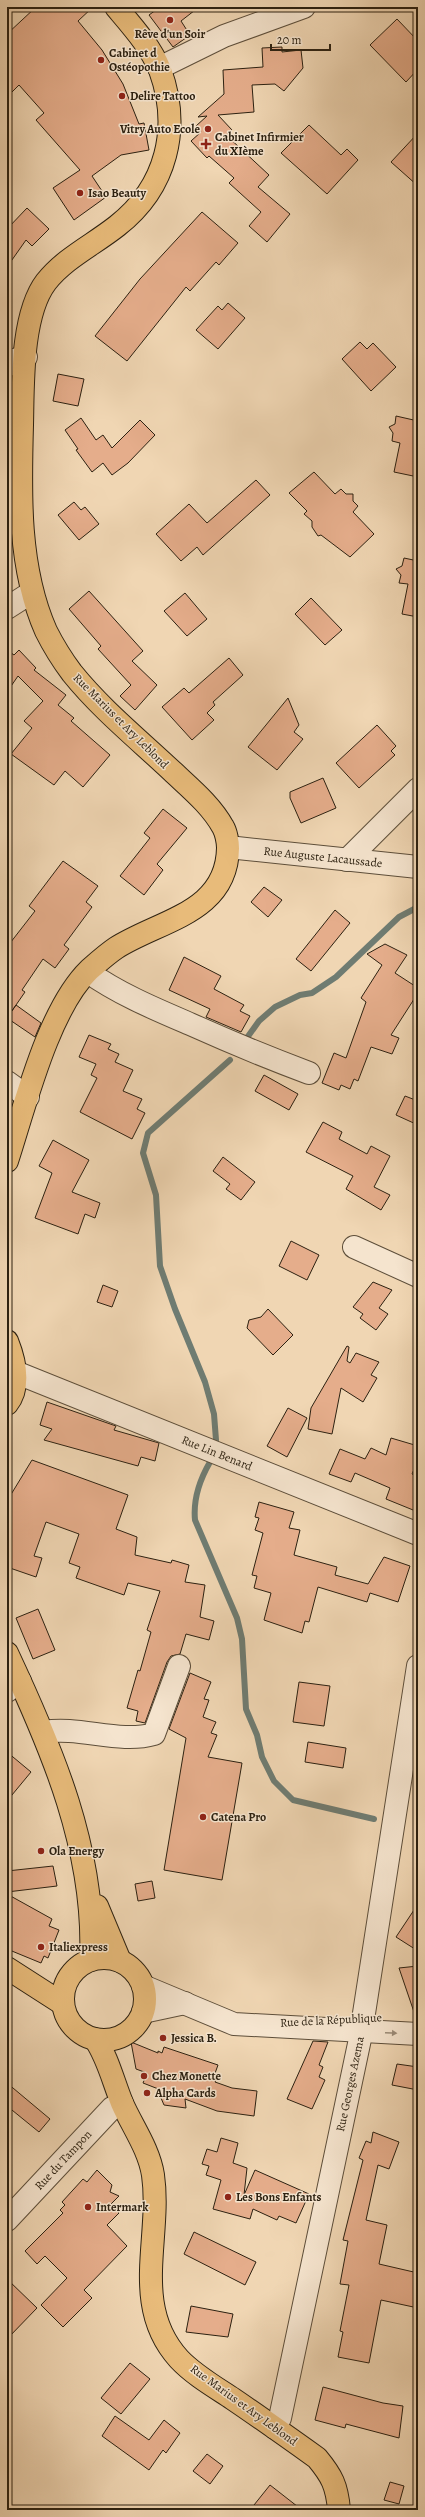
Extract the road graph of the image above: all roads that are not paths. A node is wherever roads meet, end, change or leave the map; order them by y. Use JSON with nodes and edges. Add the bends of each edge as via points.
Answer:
{"nodes":[{"id":1,"x":304,"y":7,"type":"edge"},
{"id":2,"x":117,"y":8,"type":"edge"},
{"id":3,"x":159,"y":68,"type":"junction"},
{"id":4,"x":16,"y":361,"type":"edge"},
{"id":5,"x":32,"y":592,"type":"junction"},
{"id":6,"x":7,"y":608,"type":"edge"},
{"id":7,"x":418,"y":789,"type":"edge"},
{"id":8,"x":228,"y":847,"type":"junction"},
{"id":9,"x":347,"y":860,"type":"junction"},
{"id":10,"x":418,"y":867,"type":"edge"},
{"id":11,"x":88,"y":972,"type":"junction"},
{"id":12,"x":309,"y":1073,"type":"dead end"},
{"id":13,"x":7,"y":1082,"type":"edge"},
{"id":14,"x":28,"y":1096,"type":"junction"},
{"id":15,"x":7,"y":1161,"type":"edge"},
{"id":16,"x":354,"y":1247,"type":"dead end"},
{"id":17,"x":418,"y":1276,"type":"edge"},
{"id":18,"x":8,"y":1345,"type":"edge"},
{"id":19,"x":15,"y":1372,"type":"junction"},
{"id":20,"x":7,"y":1404,"type":"edge"},
{"id":21,"x":418,"y":1534,"type":"edge"},
{"id":22,"x":7,"y":1653,"type":"edge"},
{"id":23,"x":179,"y":1666,"type":"dead end"},
{"id":24,"x":418,"y":1666,"type":"edge"},
{"id":25,"x":14,"y":1686,"type":"edge"},
{"id":26,"x":44,"y":1732,"type":"junction"},
{"id":27,"x":87,"y":1879,"type":"junction"},
{"id":28,"x":91,"y":1960,"type":"junction"},
{"id":29,"x":120,"y":1961,"type":"junction"},
{"id":30,"x":7,"y":1968,"type":"edge"},
{"id":31,"x":143,"y":1986,"type":"junction"},
{"id":32,"x":64,"y":1995,"type":"junction"},
{"id":33,"x":187,"y":2003,"type":"junction"},
{"id":34,"x":143,"y":2012,"type":"junction"},
{"id":35,"x":418,"y":2019,"type":"edge"},
{"id":36,"x":363,"y":2024,"type":"junction"},
{"id":37,"x":418,"y":2034,"type":"edge"},
{"id":38,"x":104,"y":2039,"type":"junction"},
{"id":39,"x":122,"y":2103,"type":"junction"},
{"id":40,"x":7,"y":2220,"type":"edge"},
{"id":41,"x":275,"y":2428,"type":"junction"},
{"id":42,"x":339,"y":2510,"type":"edge"}],
"edges":[{"from":1,"to":3,"type":"street","via":[[224,36]]},
{"from":2,"to":3,"type":"main road","name":"Rue Marius et Ary Leblond","via":[[140,37]]},
{"from":3,"to":4,"type":"main road","name":"Rue Marius et Ary Leblond","via":[[170,110],[169,144],[160,173],[143,199],[120,224],[67,261],[45,284],[32,312]]},
{"from":4,"to":5,"type":"main road","name":"Rue Marius et Ary Leblond","via":[[22,423],[21,497]]},
{"from":5,"to":6,"type":"street"},
{"from":5,"to":8,"type":"main road","name":"Rue Marius et Ary Leblond","via":[[47,634],[71,672],[110,713],[202,799],[225,829]]},
{"from":7,"to":9,"type":"street"},
{"from":8,"to":9,"type":"street","name":"Rue Auguste Lacaussade"},
{"from":8,"to":11,"type":"main road","name":"Rue Marius et Ary Leblond","via":[[222,878],[206,901],[162,926],[115,948]]},
{"from":9,"to":10,"type":"street","name":"Rue Auguste Lacaussade"},
{"from":11,"to":12,"type":"street","via":[[103,983],[165,1013],[265,1057]]},
{"from":11,"to":14,"type":"main road","name":"Rue Marius et Ary Leblond","via":[[56,1017]]},
{"from":13,"to":14,"type":"street"},
{"from":14,"to":15,"type":"main road","name":"Rue Marius et Ary Leblond"},
{"from":16,"to":17,"type":"street"},
{"from":18,"to":19,"type":"main road"},
{"from":19,"to":20,"type":"main road","via":[[15,1388]]},
{"from":19,"to":21,"type":"street","name":"Rue Lin Benard"},
{"from":22,"to":25,"type":"main road"},
{"from":23,"to":26,"type":"street","via":[[154,1734],[141,1738],[60,1730]]},
{"from":24,"to":36,"type":"street","name":"Rue Georges Azema"},
{"from":25,"to":26,"type":"main road"},
{"from":26,"to":27,"type":"main road","via":[[67,1795]]},
{"from":27,"to":28,"type":"main road","via":[[93,1931]]},
{"from":27,"to":29,"type":"main road"},
{"from":28,"to":29,"type":"main road","via":[[101,1958]]},
{"from":28,"to":32,"type":"main road","via":[[70,1975]]},
{"from":29,"to":31,"type":"main road","via":[[130,1967]]},
{"from":30,"to":32,"type":"main road","via":[[38,1986]]},
{"from":31,"to":33,"type":"street","name":"Rue de la République"},
{"from":31,"to":34,"type":"main road"},
{"from":32,"to":38,"type":"main road","via":[[66,2016],[73,2026],[83,2034]]},
{"from":33,"to":34,"type":"street"},
{"from":33,"to":36,"type":"street","name":"Rue de la République","via":[[234,2024]]},
{"from":34,"to":38,"type":"main road","via":[[132,2028]]},
{"from":35,"to":36,"type":"street","name":"Rue de la République"},
{"from":36,"to":37,"type":"street","name":"Rue de la République","one_way":true},
{"from":36,"to":41,"type":"street","name":"Rue Georges Azema","via":[[280,2418]]},
{"from":38,"to":39,"type":"main road","name":"Rue Marius et Ary Leblond","via":[[109,2066]]},
{"from":39,"to":40,"type":"street","name":"Rue du Tampon","via":[[112,2108]]},
{"from":39,"to":41,"type":"main road","name":"Rue Marius et Ary Leblond","via":[[141,2140],[152,2174],[155,2210],[149,2275],[154,2309],[161,2331],[179,2359]]},
{"from":41,"to":42,"type":"main road","name":"Rue Marius et Ary Leblond","via":[[317,2458],[329,2472],[338,2490]]}]}
